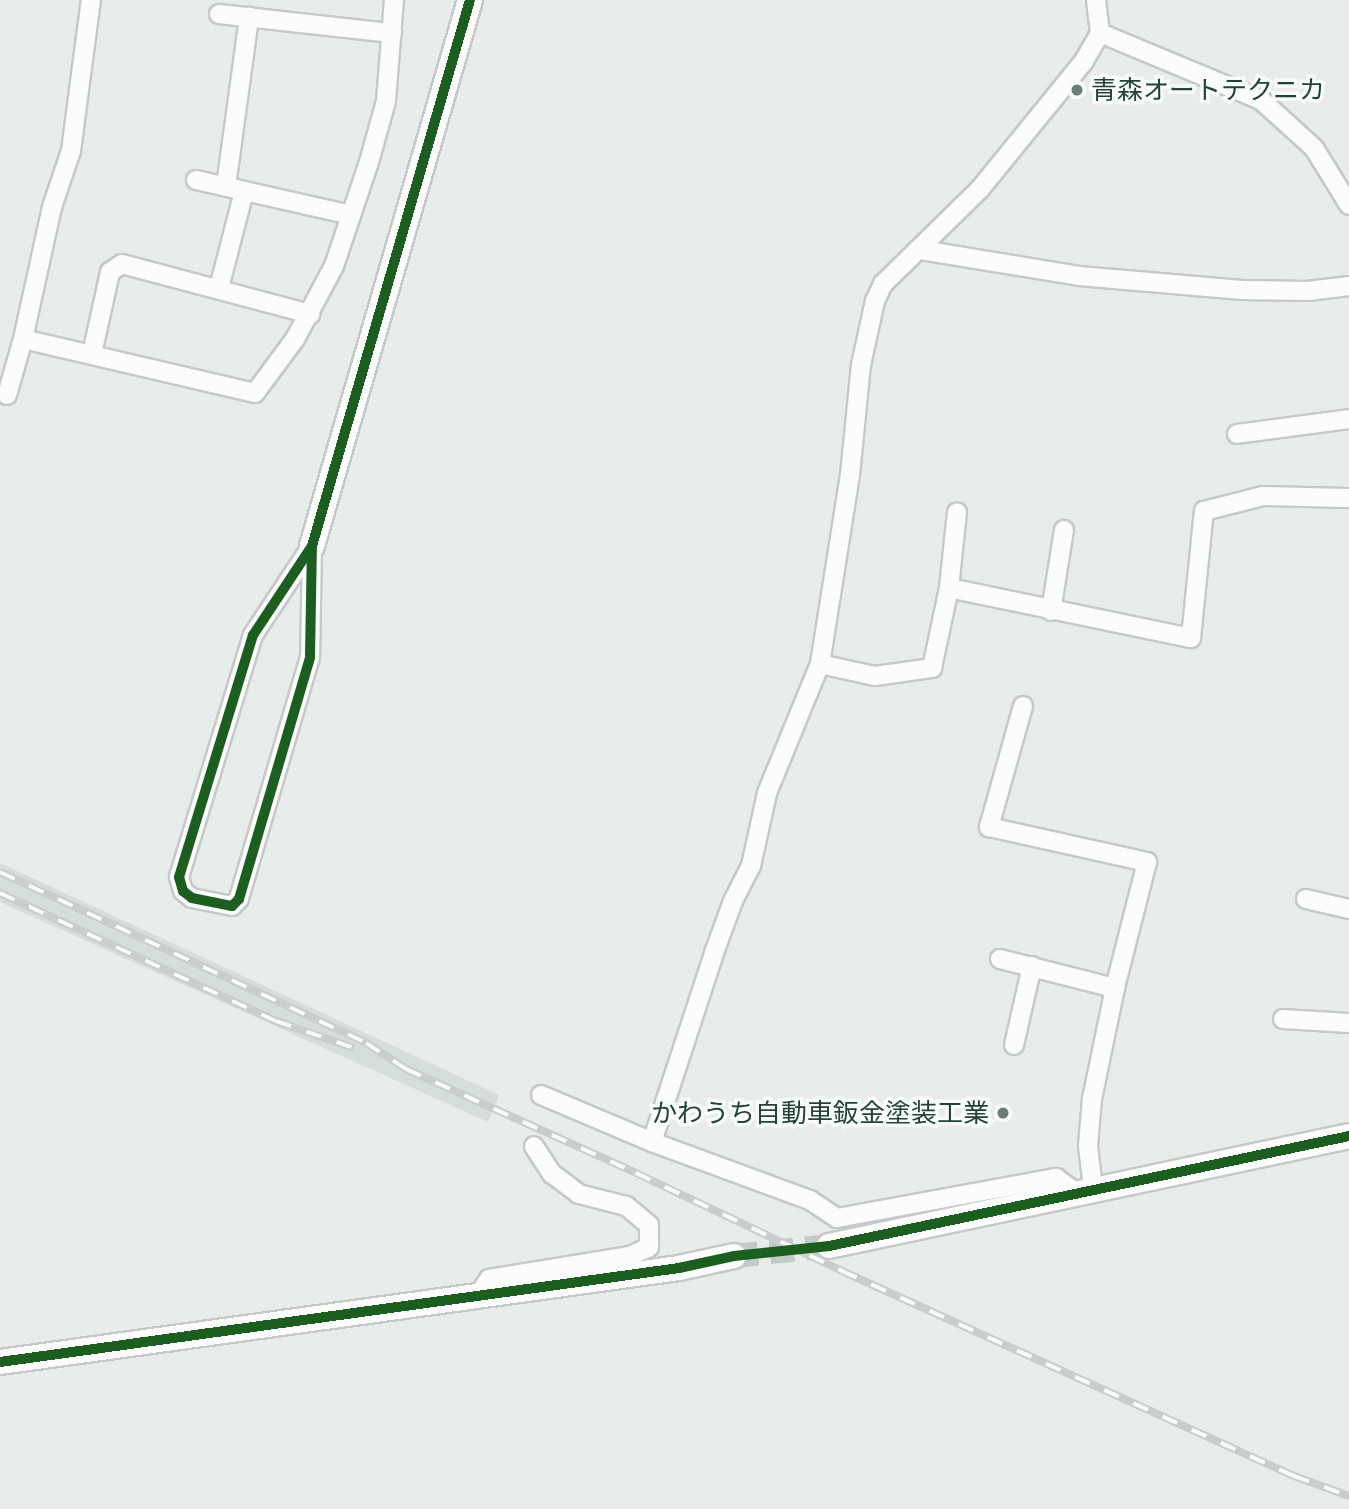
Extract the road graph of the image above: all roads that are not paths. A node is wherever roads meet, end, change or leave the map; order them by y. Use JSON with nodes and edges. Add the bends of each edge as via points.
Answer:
{"nodes":[{"id":1,"x":92,"y":0,"type":"edge"},
{"id":2,"x":394,"y":0,"type":"edge"},
{"id":3,"x":470,"y":0,"type":"edge"},
{"id":4,"x":1096,"y":0,"type":"edge"},
{"id":5,"x":219,"y":14,"type":"dead end"},
{"id":6,"x":249,"y":17,"type":"junction"},
{"id":7,"x":393,"y":33,"type":"junction"},
{"id":8,"x":1100,"y":33,"type":"junction"},
{"id":9,"x":196,"y":180,"type":"dead end"},
{"id":10,"x":235,"y":188,"type":"junction"},
{"id":11,"x":1349,"y":205,"type":"edge"},
{"id":12,"x":351,"y":215,"type":"junction"},
{"id":13,"x":921,"y":250,"type":"junction"},
{"id":14,"x":1349,"y":286,"type":"edge"},
{"id":15,"x":219,"y":288,"type":"junction"},
{"id":16,"x":310,"y":314,"type":"junction"},
{"id":17,"x":23,"y":338,"type":"junction"},
{"id":18,"x":92,"y":354,"type":"junction"},
{"id":19,"x":6,"y":395,"type":"dead end"},
{"id":20,"x":1349,"y":419,"type":"edge"},
{"id":21,"x":1237,"y":434,"type":"dead end"},
{"id":22,"x":1349,"y":498,"type":"edge"},
{"id":23,"x":957,"y":512,"type":"dead end"},
{"id":24,"x":1063,"y":530,"type":"dead end"},
{"id":25,"x":312,"y":546,"type":"junction"},
{"id":26,"x":949,"y":588,"type":"junction"},
{"id":27,"x":1051,"y":611,"type":"junction"},
{"id":28,"x":820,"y":664,"type":"junction"},
{"id":29,"x":1023,"y":706,"type":"dead end"},
{"id":30,"x":1306,"y":899,"type":"dead end"},
{"id":31,"x":1349,"y":909,"type":"edge"},
{"id":32,"x":1000,"y":959,"type":"dead end"},
{"id":33,"x":1032,"y":966,"type":"junction"},
{"id":34,"x":1115,"y":988,"type":"junction"},
{"id":35,"x":1283,"y":1019,"type":"dead end"},
{"id":36,"x":1349,"y":1023,"type":"edge"},
{"id":37,"x":1014,"y":1045,"type":"dead end"},
{"id":38,"x":541,"y":1096,"type":"dead end"},
{"id":39,"x":1349,"y":1136,"type":"edge"},
{"id":40,"x":652,"y":1142,"type":"junction"},
{"id":41,"x":534,"y":1146,"type":"dead end"},
{"id":42,"x":1084,"y":1190,"type":"junction"},
{"id":43,"x":829,"y":1246,"type":"tunnel mouth"},
{"id":44,"x":734,"y":1256,"type":"tunnel mouth"},
{"id":45,"x":479,"y":1294,"type":"junction"},
{"id":46,"x":0,"y":1362,"type":"edge"}],
"edges":[{"from":1,"to":17,"type":"street","via":[[71,151],[52,207]]},
{"from":2,"to":7,"type":"street"},
{"from":3,"to":25,"type":"street"},
{"from":4,"to":8,"type":"street"},
{"from":5,"to":6,"type":"street"},
{"from":6,"to":7,"type":"street"},
{"from":6,"to":10,"type":"street"},
{"from":7,"to":12,"type":"street","via":[[386,101]]},
{"from":8,"to":11,"type":"street","via":[[1261,100],[1314,148]]},
{"from":8,"to":13,"type":"street","via":[[1028,133]]},
{"from":9,"to":10,"type":"street"},
{"from":10,"to":12,"type":"street"},
{"from":10,"to":15,"type":"street"},
{"from":12,"to":16,"type":"street","via":[[334,266]]},
{"from":13,"to":14,"type":"street","via":[[1079,276],[1242,290],[1308,292]]},
{"from":13,"to":28,"type":"street","via":[[883,284],[875,301],[861,365],[850,475]]},
{"from":15,"to":16,"type":"street"},
{"from":15,"to":18,"type":"street","via":[[122,264],[110,272]]},
{"from":16,"to":18,"type":"street","via":[[255,393]]},
{"from":17,"to":18,"type":"street"},
{"from":17,"to":19,"type":"street"},
{"from":20,"to":21,"type":"street"},
{"from":22,"to":27,"type":"street","via":[[1263,496],[1204,511],[1191,638]]},
{"from":23,"to":26,"type":"street"},
{"from":24,"to":27,"type":"street"},
{"from":25,"to":25,"type":"street","via":[[253,635],[179,877],[183,891],[192,898],[232,906],[239,899],[310,657]]},
{"from":26,"to":27,"type":"street"},
{"from":26,"to":28,"type":"street","via":[[932,668],[875,676]]},
{"from":28,"to":40,"type":"street","via":[[767,793],[751,866],[714,953]]},
{"from":29,"to":34,"type":"street","via":[[989,828],[1147,862]]},
{"from":30,"to":31,"type":"street"},
{"from":32,"to":33,"type":"street"},
{"from":33,"to":34,"type":"street"},
{"from":33,"to":37,"type":"street"},
{"from":34,"to":42,"type":"street","via":[[1092,1099]]},
{"from":35,"to":36,"type":"street"},
{"from":38,"to":40,"type":"street"},
{"from":39,"to":42,"type":"street"},
{"from":40,"to":42,"type":"street","via":[[810,1200],[837,1218],[1056,1178]]},
{"from":41,"to":45,"type":"street","via":[[552,1174],[579,1195],[626,1206],[649,1225],[649,1247],[631,1256],[489,1279]]},
{"from":42,"to":43,"type":"street"},
{"from":44,"to":45,"type":"street","via":[[680,1268]]},
{"from":45,"to":46,"type":"street"}]}
